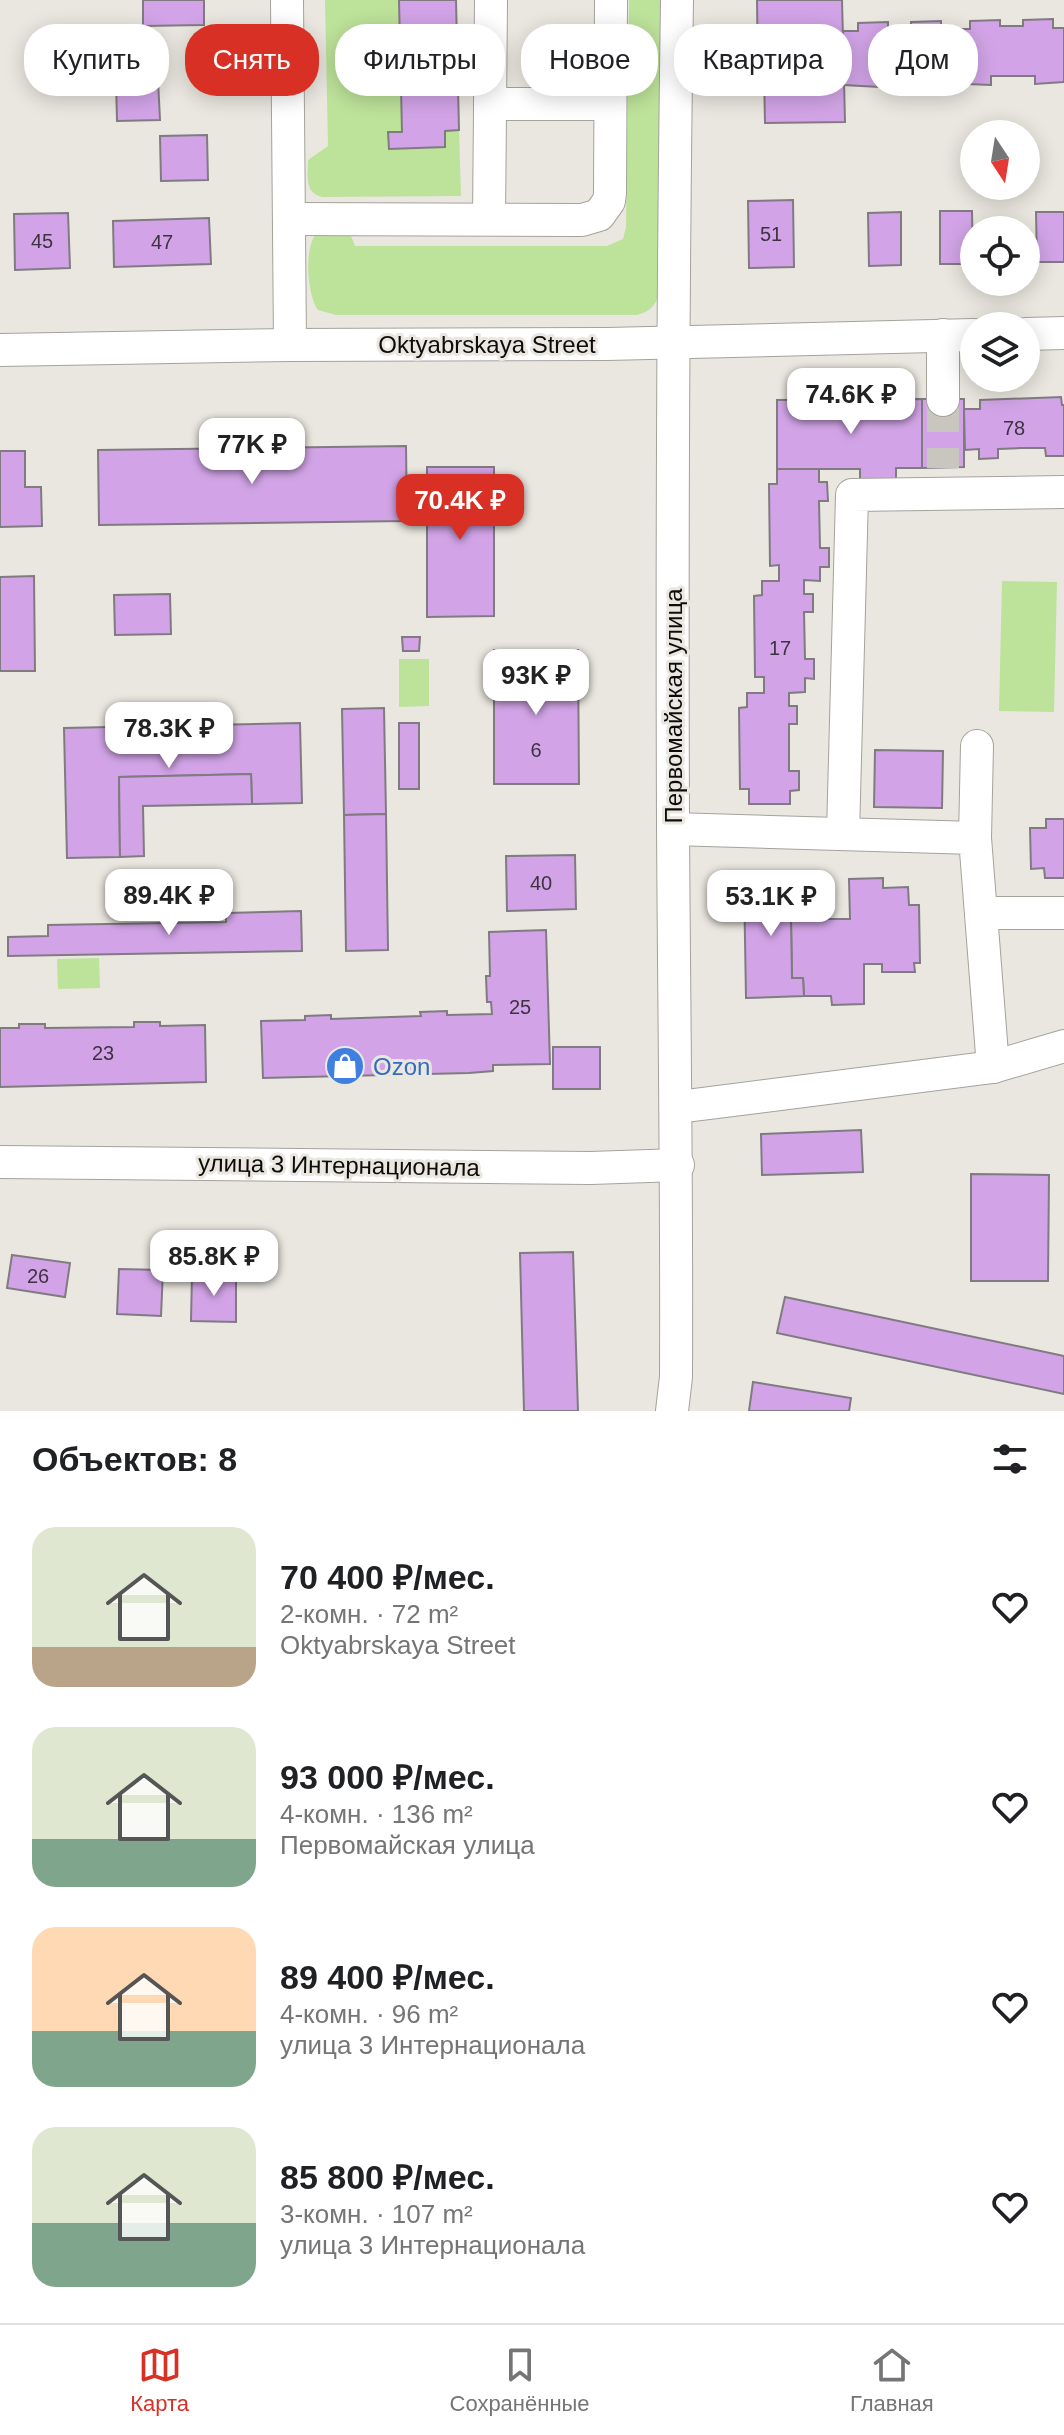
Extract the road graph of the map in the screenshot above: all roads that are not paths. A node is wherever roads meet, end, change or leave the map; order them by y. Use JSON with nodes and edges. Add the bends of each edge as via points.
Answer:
{"nodes":[{"id":1,"x":287,"y":0,"type":"edge"},
{"id":2,"x":491,"y":0,"type":"edge"},
{"id":3,"x":611,"y":0,"type":"edge"},
{"id":4,"x":677,"y":0,"type":"edge"},
{"id":5,"x":490,"y":104,"type":"junction"},
{"id":6,"x":610,"y":104,"type":"junction"},
{"id":7,"x":289,"y":219,"type":"junction"},
{"id":8,"x":489,"y":219,"type":"junction"},
{"id":9,"x":1064,"y":333,"type":"edge"},
{"id":10,"x":1040,"y":334,"type":"edge"},
{"id":11,"x":958,"y":335,"type":"edge"},
{"id":12,"x":672,"y":342,"type":"junction"},
{"id":13,"x":290,"y":345,"type":"junction"},
{"id":14,"x":0,"y":350,"type":"edge"},
{"id":15,"x":943,"y":400,"type":"tunnel mouth"},
{"id":16,"x":1064,"y":492,"type":"edge"},
{"id":17,"x":977,"y":746,"type":"dead end"},
{"id":18,"x":673,"y":829,"type":"junction"},
{"id":19,"x":843,"y":834,"type":"junction"},
{"id":20,"x":975,"y":838,"type":"junction"},
{"id":21,"x":981,"y":913,"type":"junction"},
{"id":22,"x":1064,"y":913,"type":"edge"},
{"id":23,"x":1064,"y":1046,"type":"edge"},
{"id":24,"x":993,"y":1067,"type":"junction"},
{"id":25,"x":678,"y":1107,"type":"junction"},
{"id":26,"x":0,"y":1162,"type":"edge"},
{"id":27,"x":678,"y":1165,"type":"junction"},
{"id":28,"x":672,"y":1411,"type":"edge"}],
"edges":[{"from":1,"to":7,"type":"street"},
{"from":2,"to":5,"type":"street"},
{"from":3,"to":6,"type":"street"},
{"from":4,"to":12,"type":"street","name":"Первомайская улица"},
{"from":5,"to":6,"type":"street"},
{"from":5,"to":8,"type":"street"},
{"from":6,"to":8,"type":"street","via":[[609,201],[599,215],[582,220]]},
{"from":7,"to":8,"type":"street"},
{"from":7,"to":13,"type":"street"},
{"from":9,"to":10,"type":"street"},
{"from":11,"to":12,"type":"street","name":"Oktyabrskaya Street"},
{"from":11,"to":15,"type":"street"},
{"from":12,"to":13,"type":"street","name":"Oktyabrskaya Street"},
{"from":12,"to":18,"type":"street","name":"Первомайская улица"},
{"from":13,"to":14,"type":"street","name":"Oktyabrskaya Street"},
{"from":16,"to":19,"type":"street","via":[[943,480],[852,495]]},
{"from":17,"to":20,"type":"street"},
{"from":18,"to":19,"type":"street"},
{"from":18,"to":25,"type":"street","name":"Первомайская улица"},
{"from":19,"to":20,"type":"street"},
{"from":20,"to":21,"type":"street"},
{"from":21,"to":22,"type":"street"},
{"from":21,"to":24,"type":"street"},
{"from":23,"to":24,"type":"street"},
{"from":24,"to":25,"type":"street"},
{"from":25,"to":27,"type":"street","name":"Первомайская улица"},
{"from":26,"to":27,"type":"street","name":"улица 3 Интернационала"},
{"from":27,"to":28,"type":"street","name":"Первомайская улица"}]}
